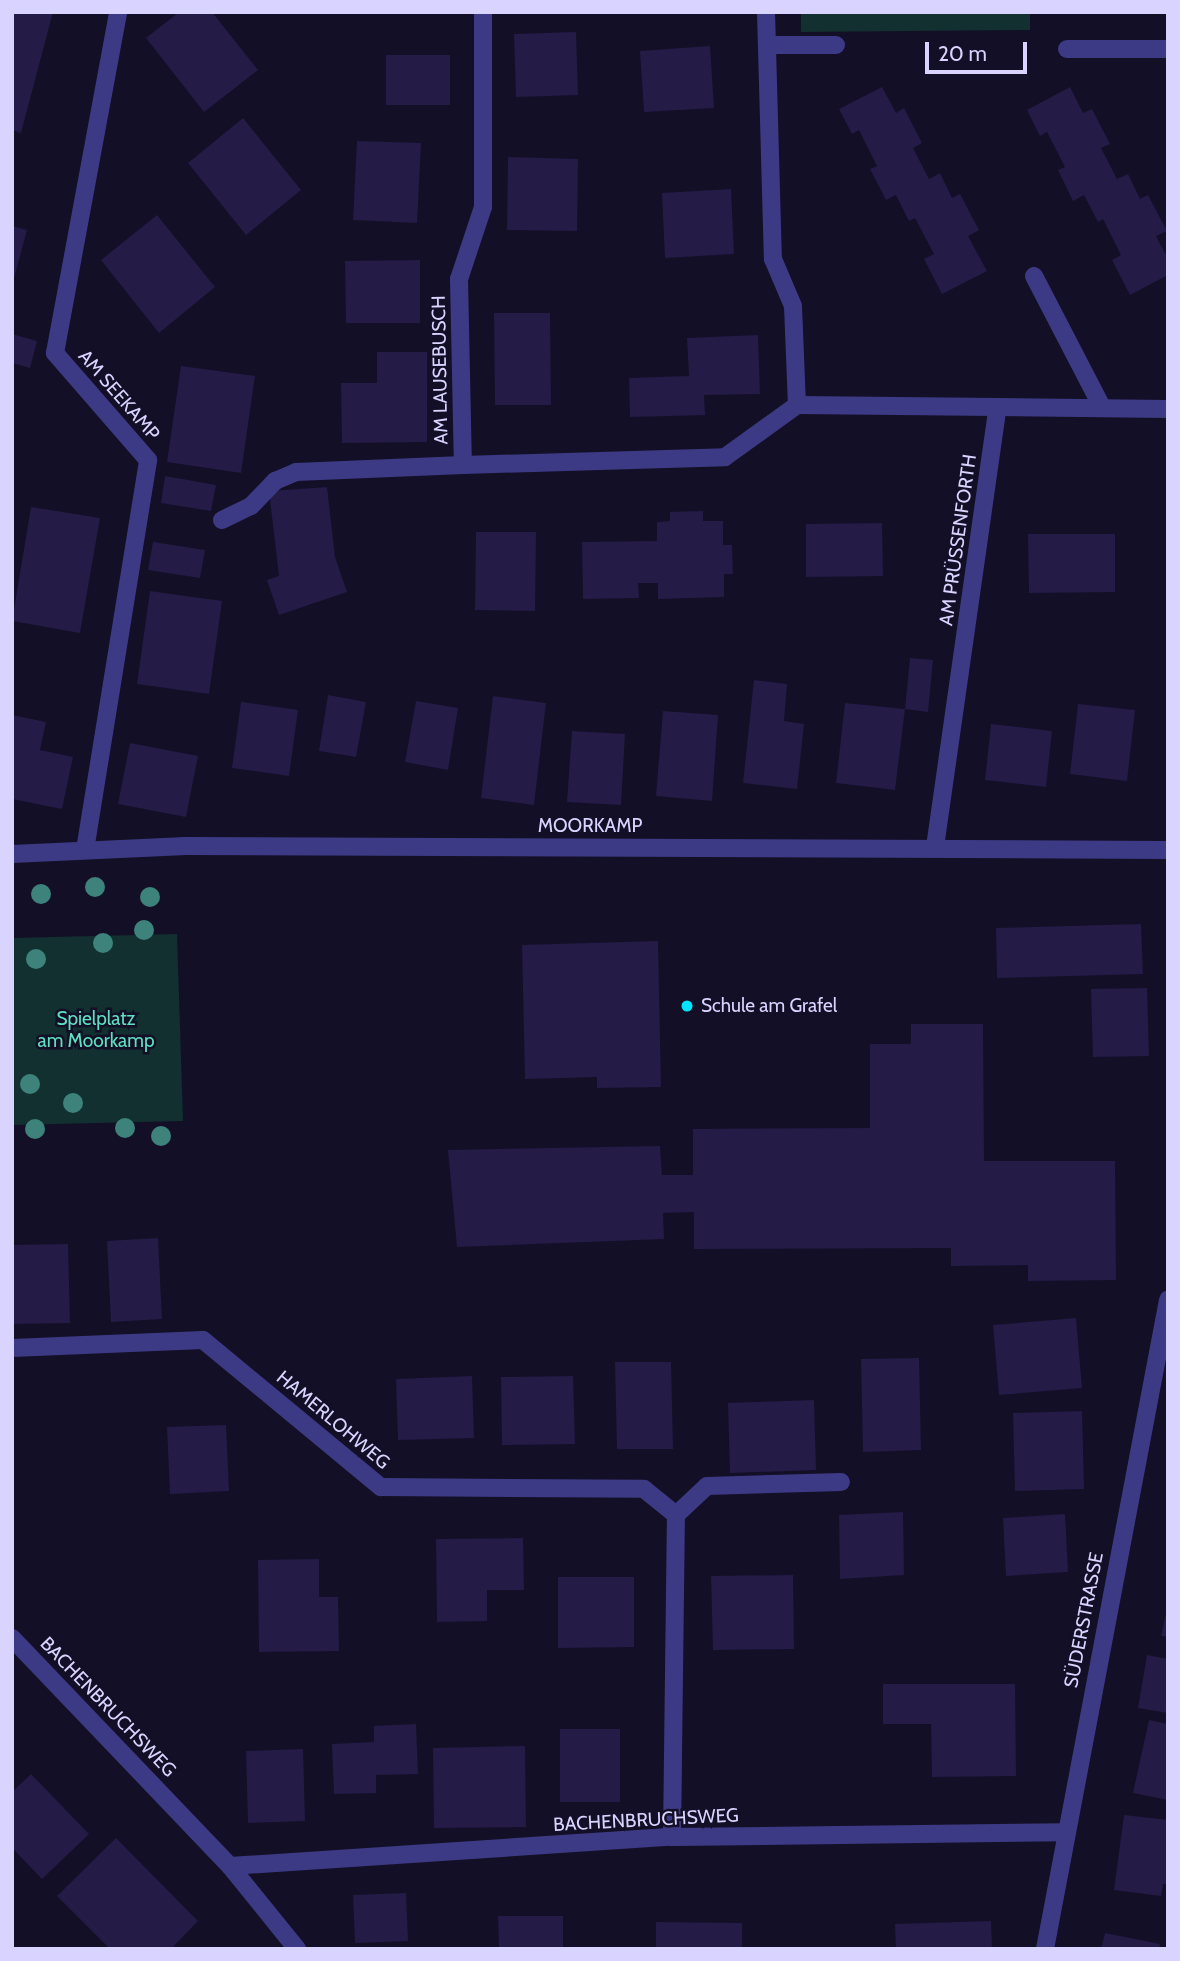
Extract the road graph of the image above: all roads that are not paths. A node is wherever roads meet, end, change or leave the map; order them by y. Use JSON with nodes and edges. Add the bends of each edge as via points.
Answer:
{"nodes":[{"id":1,"x":118,"y":12,"type":"edge"},
{"id":2,"x":483,"y":12,"type":"edge"},
{"id":3,"x":766,"y":12,"type":"edge"},
{"id":4,"x":768,"y":45,"type":"junction"},
{"id":5,"x":836,"y":45,"type":"dead end"},
{"id":6,"x":1067,"y":49,"type":"dead end"},
{"id":7,"x":1168,"y":49,"type":"edge"},
{"id":8,"x":1034,"y":276,"type":"dead end"},
{"id":9,"x":797,"y":405,"type":"junction"},
{"id":10,"x":998,"y":407,"type":"junction"},
{"id":11,"x":1102,"y":407,"type":"junction"},
{"id":12,"x":1168,"y":409,"type":"edge"},
{"id":13,"x":463,"y":464,"type":"junction"},
{"id":14,"x":222,"y":520,"type":"dead end"},
{"id":15,"x":935,"y":847,"type":"junction"},
{"id":16,"x":85,"y":850,"type":"junction"},
{"id":17,"x":1168,"y":850,"type":"edge"},
{"id":18,"x":12,"y":854,"type":"edge"},
{"id":19,"x":1168,"y":1300,"type":"edge"},
{"id":20,"x":12,"y":1348,"type":"edge"},
{"id":21,"x":841,"y":1482,"type":"dead end"},
{"id":22,"x":676,"y":1515,"type":"junction"},
{"id":23,"x":12,"y":1638,"type":"edge"},
{"id":24,"x":1064,"y":1832,"type":"junction"},
{"id":25,"x":672,"y":1838,"type":"junction"},
{"id":26,"x":230,"y":1866,"type":"junction"},
{"id":27,"x":297,"y":1949,"type":"edge"},
{"id":28,"x":1045,"y":1949,"type":"edge"}],
"edges":[{"from":1,"to":16,"type":"street","name":"AM SEEKAMP","via":[[55,353],[148,460]]},
{"from":2,"to":13,"type":"street","name":"AM LAUSEBUSCH","via":[[483,207],[459,279]]},
{"from":3,"to":4,"type":"street"},
{"from":4,"to":5,"type":"street"},
{"from":4,"to":9,"type":"street","via":[[773,259],[793,306]]},
{"from":6,"to":7,"type":"street"},
{"from":8,"to":11,"type":"street"},
{"from":9,"to":10,"type":"street"},
{"from":9,"to":13,"type":"street","name":"AM LAUSEBUSCH","via":[[724,457]]},
{"from":10,"to":11,"type":"street"},
{"from":10,"to":15,"type":"street","name":"AM PRÜSSENFORTH"},
{"from":11,"to":12,"type":"street"},
{"from":13,"to":14,"type":"street","via":[[296,472],[275,481],[251,506]]},
{"from":15,"to":16,"type":"street","name":"MOORKAMP"},
{"from":15,"to":17,"type":"street","name":"MOORKAMP"},
{"from":16,"to":18,"type":"street","name":"MOORKAMP"},
{"from":19,"to":24,"type":"street","name":"SÜDERSTRASSE"},
{"from":20,"to":22,"type":"street","name":"HAMERLOHWEG","via":[[203,1340],[381,1487],[644,1489]]},
{"from":21,"to":22,"type":"street","via":[[707,1486]]},
{"from":22,"to":25,"type":"street"},
{"from":23,"to":26,"type":"street","name":"BACHENBRUCHSWEG"},
{"from":24,"to":25,"type":"street","name":"BACHENBRUCHSWEG"},
{"from":24,"to":28,"type":"street","name":"SÜDERSTRASSE"},
{"from":25,"to":26,"type":"street","name":"BACHENBRUCHSWEG"},
{"from":26,"to":27,"type":"street","name":"BACHENBRUCHSWEG"}]}
